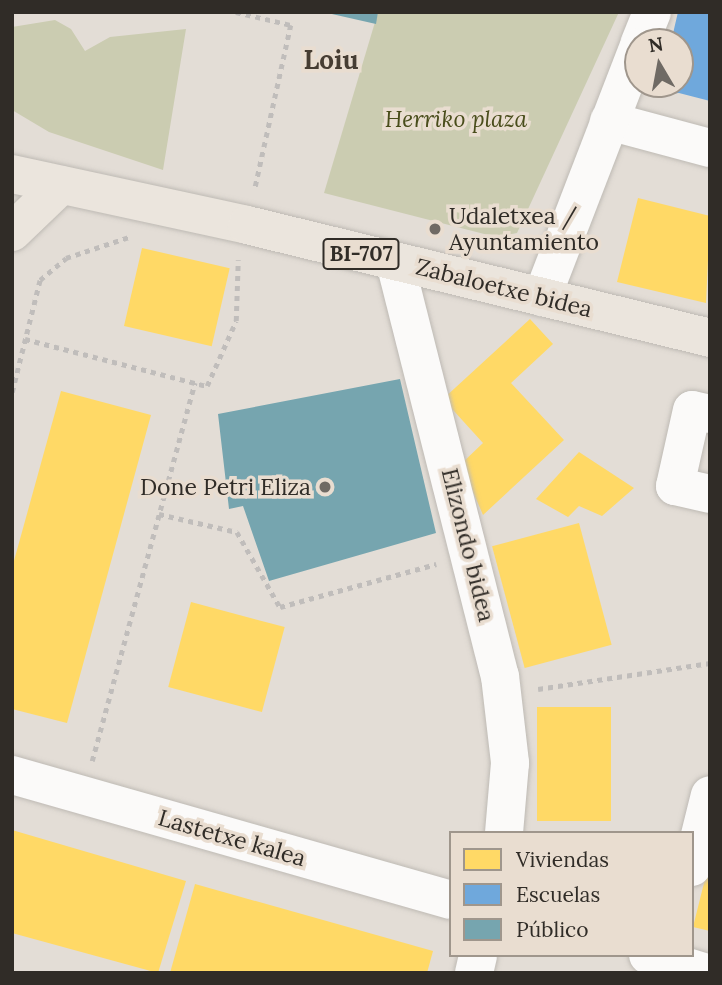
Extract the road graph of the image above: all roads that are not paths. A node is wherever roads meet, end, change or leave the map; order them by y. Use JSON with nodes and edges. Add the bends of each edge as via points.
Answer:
{"nodes":[{"id":1,"x":624,"y":83,"type":"edge"},
{"id":2,"x":609,"y":121,"type":"junction"},
{"id":3,"x":12,"y":146,"type":"edge"},
{"id":4,"x":710,"y":148,"type":"edge"},
{"id":5,"x":12,"y":174,"type":"edge"},
{"id":6,"x":68,"y":186,"type":"junction"},
{"id":7,"x":12,"y":232,"type":"edge"},
{"id":8,"x":395,"y":262,"type":"junction"},
{"id":9,"x":542,"y":298,"type":"junction"},
{"id":10,"x":710,"y":338,"type":"edge"},
{"id":11,"x":710,"y":414,"type":"edge"},
{"id":12,"x":710,"y":494,"type":"edge"},
{"id":13,"x":12,"y":775,"type":"edge"},
{"id":14,"x":710,"y":795,"type":"edge"},
{"id":15,"x":504,"y":831,"type":"edge"},
{"id":16,"x":694,"y":859,"type":"edge"},
{"id":17,"x":449,"y":899,"type":"edge"},
{"id":18,"x":663,"y":957,"type":"edge"},
{"id":19,"x":707,"y":973,"type":"edge"}],
"edges":[{"from":1,"to":2,"type":"street"},
{"from":2,"to":4,"type":"street"},
{"from":2,"to":9,"type":"street"},
{"from":3,"to":6,"type":"main road"},
{"from":5,"to":6,"type":"main road","name":"Zabaloetxe bidea","number":"BI-707"},
{"from":6,"to":7,"type":"main road"},
{"from":6,"to":8,"type":"main road","name":"Zabaloetxe bidea","number":"BI-707","via":[[242,242]]},
{"from":8,"to":9,"type":"main road","name":"Zabaloetxe bidea","number":"BI-707"},
{"from":8,"to":15,"type":"street","name":"Elizondo bidea","via":[[502,694],[510,763]]},
{"from":9,"to":10,"type":"main road","name":"Zabaloetxe bidea","number":"BI-707"},
{"from":11,"to":12,"type":"street","via":[[692,410],[675,486]]},
{"from":13,"to":17,"type":"street","name":"Lastetxe kalea"},
{"from":14,"to":16,"type":"street"},
{"from":18,"to":19,"type":"street"}]}
